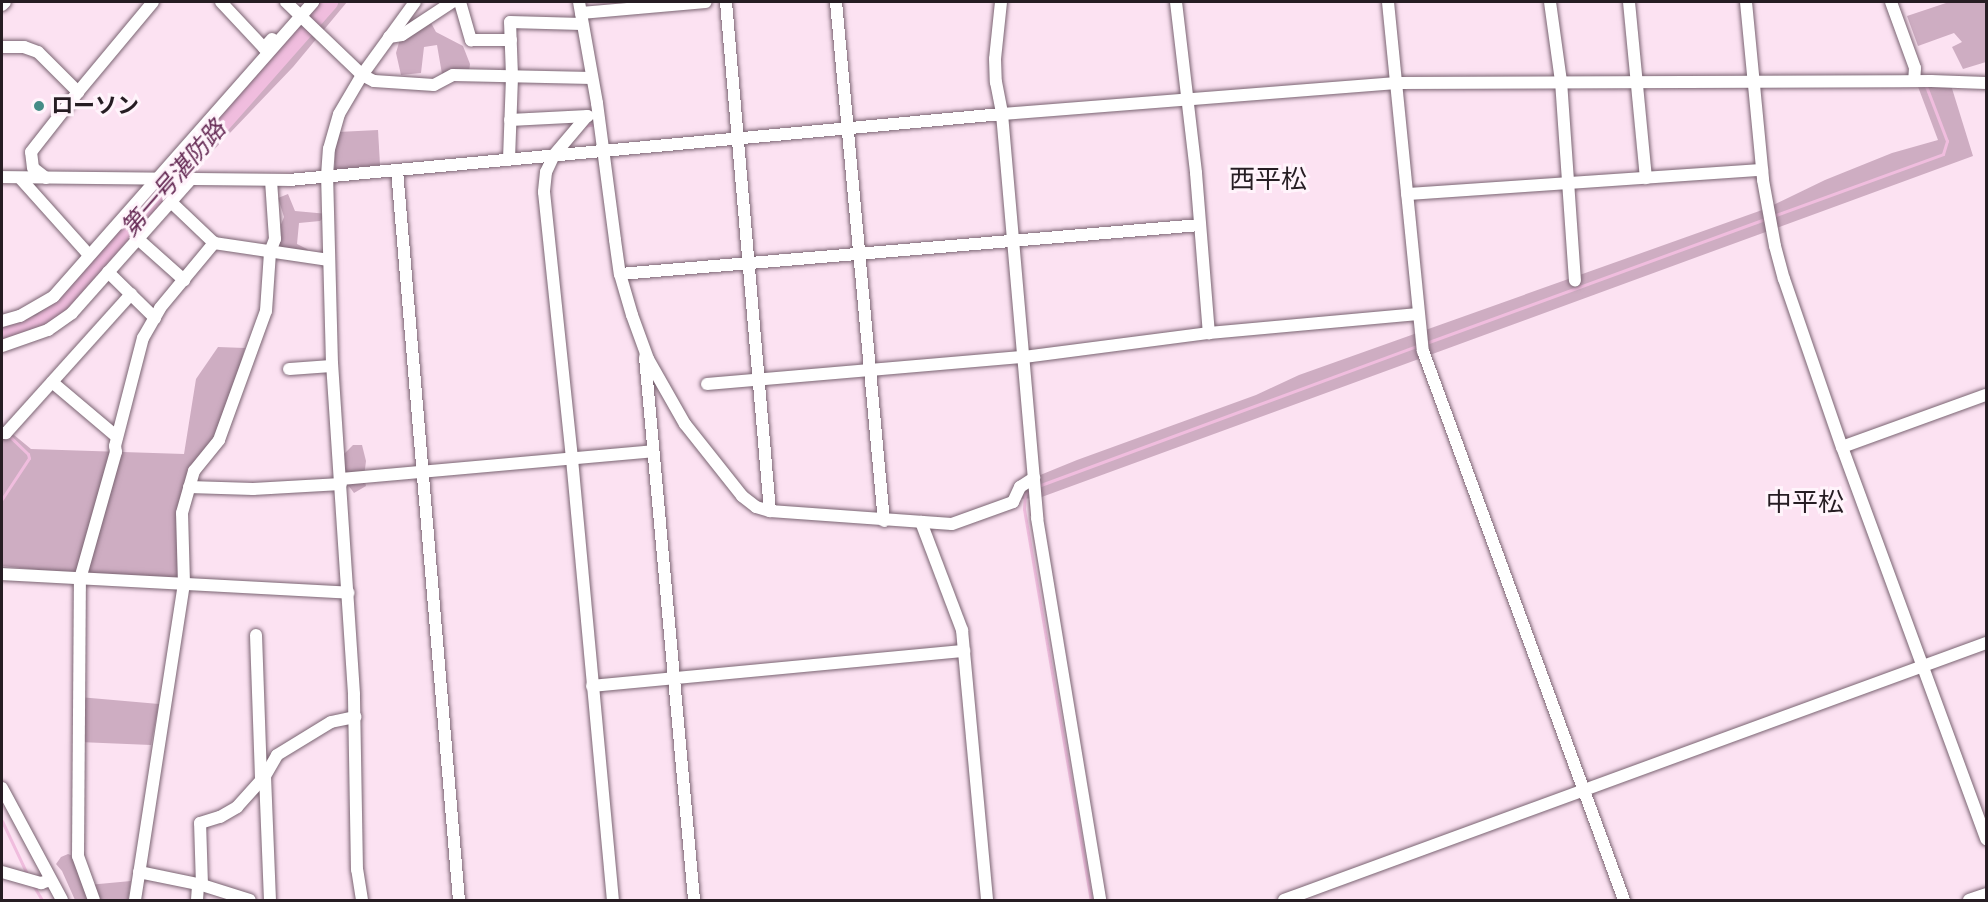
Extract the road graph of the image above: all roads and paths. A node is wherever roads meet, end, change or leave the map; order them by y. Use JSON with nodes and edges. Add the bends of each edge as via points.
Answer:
{"nodes":[{"id":1,"x":5,"y":2,"type":"edge"},
{"id":2,"x":153,"y":2,"type":"edge"},
{"id":3,"x":221,"y":2,"type":"edge"},
{"id":4,"x":286,"y":2,"type":"edge"},
{"id":5,"x":313,"y":2,"type":"edge"},
{"id":6,"x":415,"y":2,"type":"edge"},
{"id":7,"x":452,"y":2,"type":"edge"},
{"id":8,"x":460,"y":2,"type":"edge"},
{"id":9,"x":706,"y":2,"type":"edge"},
{"id":10,"x":726,"y":2,"type":"edge"},
{"id":11,"x":836,"y":2,"type":"edge"},
{"id":12,"x":1001,"y":2,"type":"edge"},
{"id":13,"x":1176,"y":2,"type":"edge"},
{"id":14,"x":1388,"y":2,"type":"edge"},
{"id":15,"x":1550,"y":2,"type":"edge"},
{"id":16,"x":1629,"y":2,"type":"edge"},
{"id":17,"x":1746,"y":2,"type":"edge"},
{"id":18,"x":1891,"y":2,"type":"edge"},
{"id":19,"x":2,"y":5,"type":"edge"},
{"id":20,"x":301,"y":12,"type":"edge"},
{"id":21,"x":581,"y":13,"type":"edge"},
{"id":22,"x":389,"y":37,"type":"junction"},
{"id":23,"x":511,"y":40,"type":"junction"},
{"id":24,"x":2,"y":47,"type":"edge"},
{"id":25,"x":362,"y":75,"type":"junction"},
{"id":26,"x":512,"y":76,"type":"junction"},
{"id":27,"x":592,"y":78,"type":"junction"},
{"id":28,"x":1561,"y":81,"type":"junction"},
{"id":29,"x":1637,"y":81,"type":"junction"},
{"id":30,"x":1752,"y":81,"type":"junction"},
{"id":31,"x":1914,"y":81,"type":"junction"},
{"id":32,"x":1397,"y":83,"type":"junction"},
{"id":33,"x":1986,"y":83,"type":"edge"},
{"id":34,"x":78,"y":92,"type":"junction"},
{"id":35,"x":1188,"y":99,"type":"junction"},
{"id":36,"x":1002,"y":114,"type":"junction"},
{"id":37,"x":592,"y":116,"type":"junction"},
{"id":38,"x":510,"y":120,"type":"junction"},
{"id":39,"x":849,"y":128,"type":"junction"},
{"id":40,"x":737,"y":138,"type":"junction"},
{"id":41,"x":603,"y":151,"type":"junction"},
{"id":42,"x":554,"y":155,"type":"junction"},
{"id":43,"x":509,"y":159,"type":"junction"},
{"id":44,"x":397,"y":170,"type":"junction"},
{"id":45,"x":1762,"y":170,"type":"junction"},
{"id":46,"x":327,"y":176,"type":"junction"},
{"id":47,"x":2,"y":177,"type":"edge"},
{"id":48,"x":20,"y":178,"type":"junction"},
{"id":49,"x":46,"y":178,"type":"junction"},
{"id":50,"x":1646,"y":178,"type":"junction"},
{"id":51,"x":156,"y":180,"type":"junction"},
{"id":52,"x":188,"y":180,"type":"junction"},
{"id":53,"x":271,"y":180,"type":"junction"},
{"id":54,"x":1568,"y":183,"type":"junction"},
{"id":55,"x":1407,"y":194,"type":"junction"},
{"id":56,"x":171,"y":202,"type":"junction"},
{"id":57,"x":1200,"y":225,"type":"junction"},
{"id":58,"x":138,"y":239,"type":"junction"},
{"id":59,"x":1013,"y":240,"type":"junction"},
{"id":60,"x":214,"y":243,"type":"junction"},
{"id":61,"x":270,"y":252,"type":"junction"},
{"id":62,"x":861,"y":254,"type":"junction"},
{"id":63,"x":89,"y":255,"type":"junction"},
{"id":64,"x":329,"y":260,"type":"junction"},
{"id":65,"x":749,"y":264,"type":"junction"},
{"id":66,"x":108,"y":272,"type":"junction"},
{"id":67,"x":620,"y":274,"type":"junction"},
{"id":68,"x":184,"y":280,"type":"junction"},
{"id":69,"x":1575,"y":281,"type":"dead end"},
{"id":70,"x":131,"y":294,"type":"junction"},
{"id":71,"x":1418,"y":314,"type":"junction"},
{"id":72,"x":155,"y":318,"type":"junction"},
{"id":73,"x":2,"y":321,"type":"edge"},
{"id":74,"x":1209,"y":333,"type":"junction"},
{"id":75,"x":2,"y":346,"type":"edge"},
{"id":76,"x":644,"y":346,"type":"junction"},
{"id":77,"x":1024,"y":357,"type":"junction"},
{"id":78,"x":332,"y":366,"type":"junction"},
{"id":79,"x":289,"y":369,"type":"dead end"},
{"id":80,"x":871,"y":370,"type":"junction"},
{"id":81,"x":760,"y":380,"type":"junction"},
{"id":82,"x":52,"y":382,"type":"junction"},
{"id":83,"x":707,"y":384,"type":"dead end"},
{"id":84,"x":1986,"y":395,"type":"edge"},
{"id":85,"x":2,"y":433,"type":"edge"},
{"id":86,"x":117,"y":437,"type":"junction"},
{"id":87,"x":1842,"y":447,"type":"junction"},
{"id":88,"x":653,"y":451,"type":"junction"},
{"id":89,"x":572,"y":459,"type":"junction"},
{"id":90,"x":424,"y":473,"type":"junction"},
{"id":91,"x":1034,"y":478,"type":"junction"},
{"id":92,"x":341,"y":481,"type":"junction"},
{"id":93,"x":189,"y":487,"type":"junction"},
{"id":94,"x":770,"y":511,"type":"junction"},
{"id":95,"x":884,"y":521,"type":"junction"},
{"id":96,"x":921,"y":522,"type":"junction"},
{"id":97,"x":2,"y":574,"type":"edge"},
{"id":98,"x":80,"y":579,"type":"junction"},
{"id":99,"x":184,"y":584,"type":"junction"},
{"id":100,"x":348,"y":593,"type":"junction"},
{"id":101,"x":256,"y":635,"type":"dead end"},
{"id":102,"x":1986,"y":643,"type":"edge"},
{"id":103,"x":964,"y":651,"type":"junction"},
{"id":104,"x":1923,"y":666,"type":"junction"},
{"id":105,"x":674,"y":677,"type":"junction"},
{"id":106,"x":592,"y":686,"type":"junction"},
{"id":107,"x":355,"y":717,"type":"junction"},
{"id":108,"x":263,"y":779,"type":"junction"},
{"id":109,"x":2,"y":788,"type":"edge"},
{"id":110,"x":1584,"y":790,"type":"junction"},
{"id":111,"x":1986,"y":839,"type":"edge"},
{"id":112,"x":2,"y":872,"type":"edge"},
{"id":113,"x":139,"y":872,"type":"junction"},
{"id":114,"x":51,"y":880,"type":"junction"},
{"id":115,"x":200,"y":885,"type":"junction"},
{"id":116,"x":1986,"y":894,"type":"edge"},
{"id":117,"x":62,"y":900,"type":"edge"},
{"id":118,"x":94,"y":900,"type":"edge"},
{"id":119,"x":135,"y":900,"type":"edge"},
{"id":120,"x":197,"y":900,"type":"edge"},
{"id":121,"x":250,"y":900,"type":"edge"},
{"id":122,"x":270,"y":900,"type":"edge"},
{"id":123,"x":362,"y":900,"type":"edge"},
{"id":124,"x":459,"y":900,"type":"edge"},
{"id":125,"x":613,"y":900,"type":"edge"},
{"id":126,"x":694,"y":900,"type":"edge"},
{"id":127,"x":987,"y":900,"type":"edge"},
{"id":128,"x":1100,"y":900,"type":"edge"},
{"id":129,"x":1284,"y":900,"type":"edge"},
{"id":130,"x":1624,"y":900,"type":"edge"},
{"id":131,"x":1969,"y":900,"type":"edge"}],
"edges":[{"from":1,"to":19,"type":"street"},
{"from":2,"to":34,"type":"street"},
{"from":3,"to":20,"type":"street","via":[[264,48]]},
{"from":4,"to":20,"type":"street"},
{"from":5,"to":20,"type":"street"},
{"from":6,"to":22,"type":"street"},
{"from":7,"to":22,"type":"street","via":[[402,35]]},
{"from":8,"to":23,"type":"street","via":[[471,40]]},
{"from":9,"to":21,"type":"street"},
{"from":10,"to":40,"type":"street"},
{"from":11,"to":39,"type":"street"},
{"from":12,"to":36,"type":"street","via":[[995,59]]},
{"from":13,"to":35,"type":"street"},
{"from":14,"to":32,"type":"street"},
{"from":15,"to":28,"type":"street"},
{"from":16,"to":29,"type":"street"},
{"from":17,"to":30,"type":"street"},
{"from":18,"to":31,"type":"street","via":[[1915,68]]},
{"from":20,"to":25,"type":"street"},
{"from":20,"to":51,"type":"street"},
{"from":21,"to":23,"type":"street","via":[[510,22]]},
{"from":21,"to":27,"type":"street"},
{"from":22,"to":25,"type":"street"},
{"from":23,"to":26,"type":"street"},
{"from":24,"to":34,"type":"street","via":[[24,47],[38,52]]},
{"from":25,"to":26,"type":"street","via":[[374,81],[434,85],[453,75]]},
{"from":25,"to":46,"type":"street","via":[[334,125]]},
{"from":26,"to":27,"type":"street"},
{"from":26,"to":38,"type":"street"},
{"from":27,"to":37,"type":"street"},
{"from":28,"to":29,"type":"street"},
{"from":28,"to":32,"type":"street"},
{"from":28,"to":54,"type":"street"},
{"from":29,"to":30,"type":"street"},
{"from":29,"to":50,"type":"street"},
{"from":30,"to":31,"type":"street"},
{"from":30,"to":45,"type":"street"},
{"from":31,"to":33,"type":"street"},
{"from":32,"to":35,"type":"street"},
{"from":32,"to":55,"type":"street"},
{"from":34,"to":49,"type":"street","via":[[31,152],[33,168]]},
{"from":35,"to":36,"type":"street"},
{"from":35,"to":57,"type":"street"},
{"from":36,"to":39,"type":"street"},
{"from":36,"to":59,"type":"street"},
{"from":37,"to":38,"type":"street"},
{"from":37,"to":41,"type":"street"},
{"from":37,"to":42,"type":"street"},
{"from":38,"to":43,"type":"street"},
{"from":39,"to":40,"type":"street"},
{"from":39,"to":62,"type":"street"},
{"from":40,"to":41,"type":"street"},
{"from":40,"to":65,"type":"street"},
{"from":41,"to":42,"type":"street"},
{"from":41,"to":67,"type":"street"},
{"from":42,"to":43,"type":"street"},
{"from":42,"to":89,"type":"street","via":[[546,172],[544,192]]},
{"from":43,"to":44,"type":"street"},
{"from":44,"to":46,"type":"street"},
{"from":44,"to":90,"type":"street"},
{"from":45,"to":50,"type":"street"},
{"from":45,"to":87,"type":"street","via":[[1784,279]]},
{"from":46,"to":53,"type":"street"},
{"from":46,"to":64,"type":"street"},
{"from":47,"to":48,"type":"street"},
{"from":48,"to":49,"type":"street"},
{"from":48,"to":63,"type":"street"},
{"from":49,"to":51,"type":"street"},
{"from":50,"to":54,"type":"street"},
{"from":51,"to":52,"type":"street"},
{"from":51,"to":63,"type":"street"},
{"from":52,"to":53,"type":"street"},
{"from":52,"to":56,"type":"street"},
{"from":53,"to":61,"type":"street","via":[[275,239]]},
{"from":54,"to":55,"type":"street"},
{"from":54,"to":69,"type":"street"},
{"from":55,"to":71,"type":"street"},
{"from":56,"to":58,"type":"street"},
{"from":56,"to":60,"type":"street"},
{"from":57,"to":59,"type":"street"},
{"from":57,"to":74,"type":"street"},
{"from":58,"to":66,"type":"street"},
{"from":58,"to":68,"type":"street"},
{"from":59,"to":62,"type":"street"},
{"from":59,"to":77,"type":"street"},
{"from":60,"to":61,"type":"street"},
{"from":60,"to":68,"type":"street"},
{"from":61,"to":64,"type":"street"},
{"from":61,"to":93,"type":"street","via":[[266,311],[219,440],[194,471]]},
{"from":62,"to":65,"type":"street"},
{"from":62,"to":80,"type":"street"},
{"from":63,"to":73,"type":"street","via":[[54,296],[20,316]]},
{"from":64,"to":78,"type":"street"},
{"from":65,"to":67,"type":"street"},
{"from":65,"to":81,"type":"street"},
{"from":66,"to":70,"type":"street"},
{"from":66,"to":75,"type":"street","via":[[72,313],[48,330]]},
{"from":67,"to":76,"type":"street"},
{"from":68,"to":72,"type":"street"},
{"from":70,"to":72,"type":"street"},
{"from":70,"to":82,"type":"street"},
{"from":71,"to":74,"type":"street"},
{"from":71,"to":110,"type":"street","via":[[1423,351]]},
{"from":72,"to":86,"type":"street","via":[[143,338]]},
{"from":74,"to":77,"type":"street"},
{"from":76,"to":88,"type":"street"},
{"from":76,"to":94,"type":"street","via":[[685,424],[718,468],[742,496],[756,507]]},
{"from":77,"to":80,"type":"street"},
{"from":77,"to":91,"type":"street"},
{"from":78,"to":79,"type":"street"},
{"from":78,"to":92,"type":"street"},
{"from":80,"to":81,"type":"street"},
{"from":80,"to":95,"type":"street"},
{"from":81,"to":83,"type":"street"},
{"from":81,"to":94,"type":"street"},
{"from":82,"to":85,"type":"street"},
{"from":82,"to":86,"type":"street"},
{"from":84,"to":87,"type":"street"},
{"from":86,"to":98,"type":"street"},
{"from":87,"to":104,"type":"street"},
{"from":88,"to":89,"type":"street"},
{"from":88,"to":105,"type":"street"},
{"from":89,"to":90,"type":"street"},
{"from":89,"to":106,"type":"street"},
{"from":90,"to":92,"type":"street"},
{"from":90,"to":124,"type":"street"},
{"from":91,"to":96,"type":"street","via":[[1020,487],[1013,502],[952,524]]},
{"from":91,"to":128,"type":"street","via":[[1037,518]]},
{"from":92,"to":93,"type":"street","via":[[253,489]]},
{"from":92,"to":100,"type":"street"},
{"from":93,"to":99,"type":"street","via":[[182,513]]},
{"from":94,"to":95,"type":"street"},
{"from":95,"to":96,"type":"street"},
{"from":96,"to":103,"type":"street","via":[[962,630]]},
{"from":97,"to":98,"type":"street"},
{"from":98,"to":99,"type":"street"},
{"from":98,"to":118,"type":"street","via":[[78,856]]},
{"from":99,"to":100,"type":"street"},
{"from":99,"to":113,"type":"street"},
{"from":100,"to":107,"type":"street"},
{"from":101,"to":108,"type":"street"},
{"from":102,"to":104,"type":"street"},
{"from":103,"to":105,"type":"street"},
{"from":103,"to":127,"type":"street"},
{"from":104,"to":110,"type":"street"},
{"from":104,"to":111,"type":"street"},
{"from":105,"to":106,"type":"street"},
{"from":105,"to":126,"type":"street"},
{"from":106,"to":125,"type":"street"},
{"from":107,"to":108,"type":"street","via":[[331,722],[277,755]]},
{"from":107,"to":123,"type":"street","via":[[357,870]]},
{"from":108,"to":115,"type":"street","via":[[237,807],[200,823]]},
{"from":108,"to":122,"type":"street"},
{"from":109,"to":114,"type":"street"},
{"from":110,"to":129,"type":"street"},
{"from":110,"to":130,"type":"street"},
{"from":112,"to":114,"type":"street","via":[[41,883]]},
{"from":113,"to":115,"type":"street"},
{"from":113,"to":119,"type":"street"},
{"from":114,"to":117,"type":"street"},
{"from":115,"to":120,"type":"street"},
{"from":115,"to":121,"type":"street"},
{"from":116,"to":131,"type":"street"}]}
